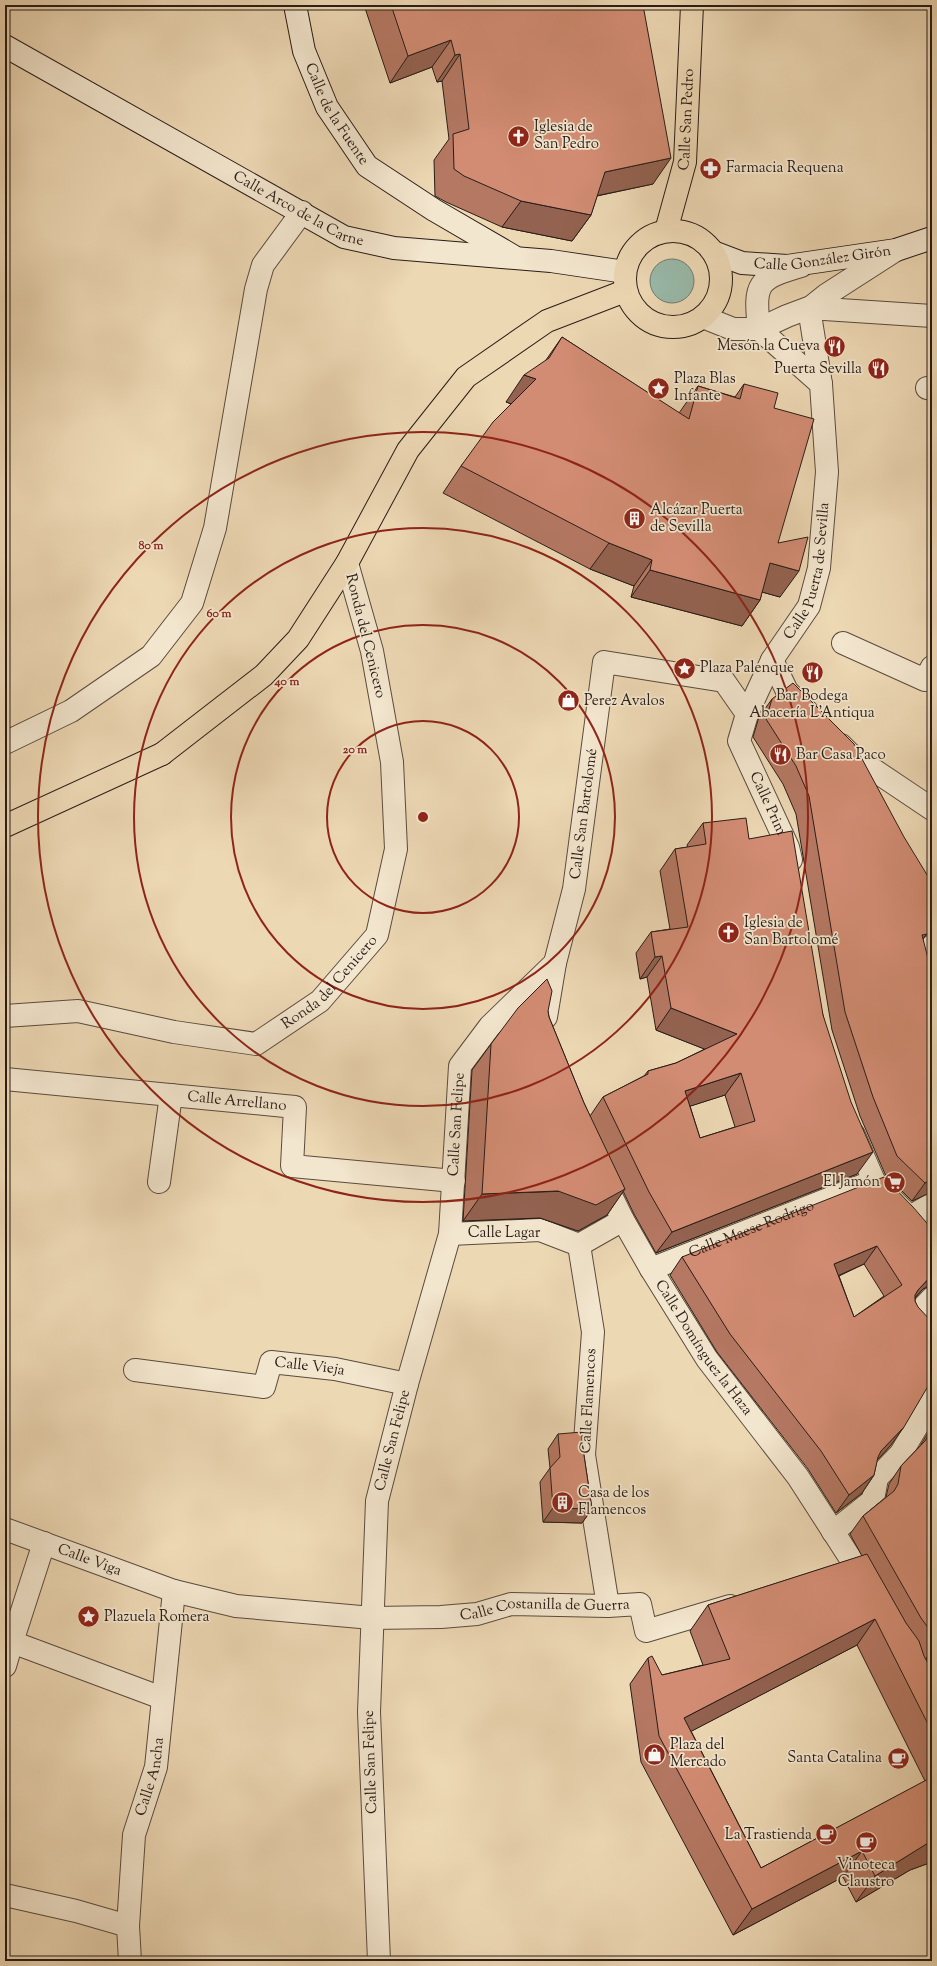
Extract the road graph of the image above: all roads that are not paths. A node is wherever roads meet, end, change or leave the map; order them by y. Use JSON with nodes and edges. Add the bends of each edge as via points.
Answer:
{"nodes":[{"id":1,"x":295,"y":5,"type":"edge"},
{"id":2,"x":692,"y":5,"type":"edge"},
{"id":3,"x":5,"y":46,"type":"edge"},
{"id":4,"x":302,"y":212,"type":"junction"},
{"id":5,"x":666,"y":231,"type":"junction"},
{"id":6,"x":932,"y":238,"type":"edge"},
{"id":7,"x":896,"y":250,"type":"junction"},
{"id":8,"x":713,"y":252,"type":"junction"},
{"id":9,"x":517,"y":258,"type":"junction"},
{"id":10,"x":819,"y":261,"type":"junction"},
{"id":11,"x":625,"y":281,"type":"junction"},
{"id":12,"x":809,"y":308,"type":"junction"},
{"id":13,"x":932,"y":316,"type":"edge"},
{"id":14,"x":703,"y":317,"type":"junction"},
{"id":15,"x":759,"y":329,"type":"junction"},
{"id":16,"x":821,"y":384,"type":"junction"},
{"id":17,"x":347,"y":563,"type":"junction"},
{"id":18,"x":843,"y":644,"type":"dead end"},
{"id":19,"x":772,"y":660,"type":"junction"},
{"id":20,"x":932,"y":667,"type":"edge"},
{"id":21,"x":747,"y":714,"type":"junction"},
{"id":22,"x":5,"y":743,"type":"edge"},
{"id":23,"x":850,"y":754,"type":"junction"},
{"id":24,"x":872,"y":795,"type":"edge"},
{"id":25,"x":932,"y":809,"type":"edge"},
{"id":26,"x":5,"y":826,"type":"edge"},
{"id":27,"x":794,"y":878,"type":"edge"},
{"id":28,"x":932,"y":946,"type":"edge"},
{"id":29,"x":555,"y":963,"type":"junction"},
{"id":30,"x":932,"y":969,"type":"edge"},
{"id":31,"x":5,"y":1016,"type":"edge"},
{"id":32,"x":542,"y":1039,"type":"edge"},
{"id":33,"x":5,"y":1079,"type":"edge"},
{"id":34,"x":171,"y":1095,"type":"junction"},
{"id":35,"x":845,"y":1113,"type":"edge"},
{"id":36,"x":593,"y":1159,"type":"edge"},
{"id":37,"x":454,"y":1181,"type":"junction"},
{"id":38,"x":874,"y":1181,"type":"junction"},
{"id":39,"x":159,"y":1182,"type":"dead end"},
{"id":40,"x":932,"y":1204,"type":"edge"},
{"id":41,"x":910,"y":1217,"type":"junction"},
{"id":42,"x":623,"y":1220,"type":"junction"},
{"id":43,"x":450,"y":1234,"type":"junction"},
{"id":44,"x":579,"y":1245,"type":"junction"},
{"id":45,"x":932,"y":1245,"type":"edge"},
{"id":46,"x":651,"y":1269,"type":"junction"},
{"id":47,"x":932,"y":1298,"type":"edge"},
{"id":48,"x":932,"y":1336,"type":"edge"},
{"id":49,"x":932,"y":1368,"type":"edge"},
{"id":50,"x":135,"y":1370,"type":"dead end"},
{"id":51,"x":407,"y":1384,"type":"junction"},
{"id":52,"x":5,"y":1529,"type":"edge"},
{"id":53,"x":834,"y":1532,"type":"junction"},
{"id":54,"x":44,"y":1543,"type":"junction"},
{"id":55,"x":854,"y":1564,"type":"junction"},
{"id":56,"x":833,"y":1571,"type":"edge"},
{"id":57,"x":174,"y":1591,"type":"junction"},
{"id":58,"x":746,"y":1600,"type":"edge"},
{"id":59,"x":876,"y":1603,"type":"edge"},
{"id":60,"x":608,"y":1606,"type":"junction"},
{"id":61,"x":372,"y":1618,"type":"junction"},
{"id":62,"x":12,"y":1642,"type":"junction"},
{"id":63,"x":5,"y":1666,"type":"edge"},
{"id":64,"x":162,"y":1698,"type":"junction"},
{"id":65,"x":5,"y":1895,"type":"edge"},
{"id":66,"x":128,"y":1926,"type":"junction"},
{"id":67,"x":130,"y":1961,"type":"edge"},
{"id":68,"x":380,"y":1961,"type":"edge"}],
"edges":[{"from":1,"to":9,"type":"street","name":"Calle de la Fuente","via":[[304,51],[327,107],[367,166],[434,210]]},
{"from":2,"to":5,"type":"main road","name":"Calle San Pedro","via":[[685,162]]},
{"from":3,"to":4,"type":"street","name":"Calle Arco de la Carne"},
{"from":4,"to":9,"type":"street","name":"Calle Arco de la Carne","via":[[344,237],[394,248]]},
{"from":4,"to":22,"type":"street","via":[[263,265],[256,289],[215,528],[192,603],[151,656],[71,711]]},
{"from":5,"to":8,"type":"main road","via":[[692,235],[704,242]]},
{"from":5,"to":11,"type":"main road","via":[[639,244],[629,257]]},
{"from":6,"to":7,"type":"street","name":"Calle González Girón"},
{"from":7,"to":10,"type":"street","name":"Calle González Girón"},
{"from":7,"to":12,"type":"street"},
{"from":8,"to":10,"type":"street","name":"Calle González Girón","via":[[742,263],[787,266]]},
{"from":8,"to":14,"type":"main road","via":[[719,264],[719,294],[713,307]]},
{"from":9,"to":11,"type":"street","name":"Calle Arco de la Carne"},
{"from":10,"to":15,"type":"street","via":[[776,273],[763,281],[756,303]]},
{"from":11,"to":14,"type":"main road","via":[[631,305],[641,316],[654,324],[680,328],[693,324]]},
{"from":11,"to":17,"type":"main road","via":[[547,321],[466,377],[408,450]]},
{"from":12,"to":13,"type":"street"},
{"from":12,"to":15,"type":"street"},
{"from":12,"to":16,"type":"street","name":"Calle Puerta de Sevilla"},
{"from":14,"to":15,"type":"street","via":[[734,329]]},
{"from":15,"to":16,"type":"street"},
{"from":16,"to":19,"type":"street","name":"Calle Puerta de Sevilla","via":[[827,472],[821,557],[810,606]]},
{"from":17,"to":26,"type":"main road","via":[[298,639],[264,675],[162,754]]},
{"from":17,"to":31,"type":"street","name":"Ronda del Cenicero","via":[[372,651],[392,762],[396,849],[377,935],[320,1001],[256,1044],[174,1032],[78,1011]]},
{"from":18,"to":20,"type":"street","via":[[925,680]]},
{"from":19,"to":21,"type":"street","name":"Calle Puerta de Sevilla"},
{"from":19,"to":23,"type":"street","via":[[787,691]]},
{"from":21,"to":27,"type":"street","name":"Calle Prim","via":[[739,741],[788,847]]},
{"from":21,"to":29,"type":"street","name":"Calle San Bartolomé","via":[[724,681],[604,662],[574,890]]},
{"from":23,"to":24,"type":"street"},
{"from":23,"to":25,"type":"street"},
{"from":28,"to":30,"type":"street","via":[[926,954]]},
{"from":29,"to":32,"type":"street"},
{"from":29,"to":37,"type":"street","name":"Calle San Felipe","via":[[490,1026],[460,1066]]},
{"from":33,"to":34,"type":"street","name":"Calle Arrellano"},
{"from":34,"to":37,"type":"street","name":"Calle Arrellano","via":[[295,1107],[292,1166]]},
{"from":34,"to":39,"type":"street"},
{"from":35,"to":38,"type":"street"},
{"from":36,"to":42,"type":"street","name":"Calle Domínguez la Haza"},
{"from":37,"to":43,"type":"street","name":"Calle San Felipe"},
{"from":38,"to":41,"type":"street"},
{"from":38,"to":46,"type":"street","name":"Calle Maese Rodrigo"},
{"from":40,"to":41,"type":"street"},
{"from":41,"to":45,"type":"street"},
{"from":42,"to":44,"type":"street"},
{"from":42,"to":46,"type":"street","name":"Calle Domínguez la Haza"},
{"from":43,"to":44,"type":"street","name":"Calle Lagar","via":[[540,1230]]},
{"from":43,"to":51,"type":"street","name":"Calle San Felipe"},
{"from":44,"to":60,"type":"street","name":"Calle Flamencos","via":[[593,1332],[584,1455]]},
{"from":46,"to":53,"type":"street","name":"Calle Domínguez la Haza","via":[[707,1359],[798,1477]]},
{"from":47,"to":48,"type":"street","via":[[914,1317]]},
{"from":49,"to":53,"type":"street","via":[[931,1403],[901,1453],[877,1478],[873,1500]]},
{"from":50,"to":51,"type":"street","name":"Calle Vieja","via":[[264,1387],[271,1362],[335,1369]]},
{"from":51,"to":61,"type":"street","name":"Calle San Felipe","via":[[377,1502]]},
{"from":52,"to":54,"type":"street","name":"Calle Viga"},
{"from":53,"to":55,"type":"street","name":"Calle Domínguez la Haza"},
{"from":54,"to":57,"type":"street","name":"Calle Viga"},
{"from":54,"to":62,"type":"street"},
{"from":55,"to":56,"type":"street"},
{"from":55,"to":59,"type":"street","name":"Calle Domínguez la Haza"},
{"from":57,"to":61,"type":"street","name":"Calle Viga","via":[[236,1606]]},
{"from":57,"to":64,"type":"street","name":"Calle Ancha"},
{"from":58,"to":60,"type":"street","name":"Calle Costanilla de Guerra","via":[[646,1631],[640,1604]]},
{"from":60,"to":61,"type":"street","name":"Calle Costanilla de Guerra","via":[[511,1604],[477,1614]]},
{"from":61,"to":68,"type":"street","name":"Calle San Felipe","via":[[369,1712]]},
{"from":62,"to":63,"type":"street"},
{"from":62,"to":64,"type":"street"},
{"from":64,"to":66,"type":"street","name":"Calle Ancha","via":[[156,1767],[134,1835]]},
{"from":65,"to":66,"type":"street"},
{"from":66,"to":67,"type":"street","name":"Calle Ancha"}]}
